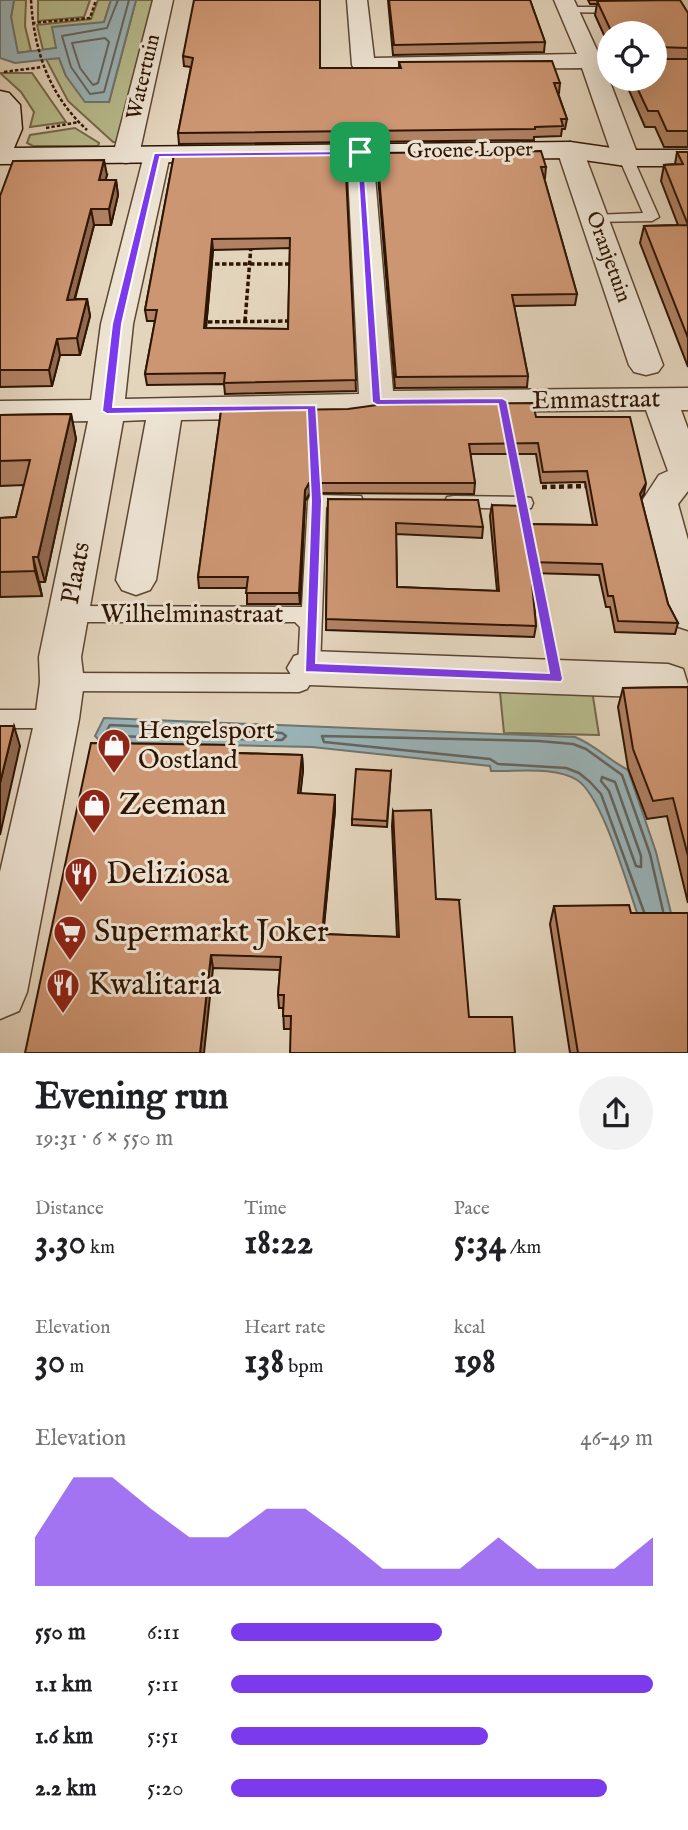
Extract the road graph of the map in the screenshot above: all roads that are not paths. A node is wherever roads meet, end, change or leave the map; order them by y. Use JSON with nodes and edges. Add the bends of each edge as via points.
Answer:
{"nodes":[{"id":1,"x":163,"y":0,"type":"edge"},
{"id":2,"x":357,"y":0,"type":"edge"},
{"id":3,"x":566,"y":5,"type":"edge"},
{"id":4,"x":635,"y":9,"type":"edge"},
{"id":5,"x":597,"y":64,"type":"edge"},
{"id":6,"x":597,"y":66,"type":"edge"},
{"id":7,"x":606,"y":91,"type":"edge"},
{"id":8,"x":0,"y":98,"type":"edge"},
{"id":9,"x":570,"y":150,"type":"junction"},
{"id":10,"x":360,"y":152,"type":"junction"},
{"id":11,"x":0,"y":154,"type":"edge"},
{"id":12,"x":126,"y":155,"type":"junction"},
{"id":13,"x":157,"y":155,"type":"junction"},
{"id":14,"x":626,"y":158,"type":"junction"},
{"id":15,"x":688,"y":158,"type":"edge"},
{"id":16,"x":594,"y":219,"type":"junction"},
{"id":17,"x":646,"y":365,"type":"dead end"},
{"id":18,"x":674,"y":399,"type":"edge"},
{"id":19,"x":377,"y":402,"type":"junction"},
{"id":20,"x":165,"y":410,"type":"junction"},
{"id":21,"x":107,"y":411,"type":"junction"},
{"id":22,"x":0,"y":412,"type":"edge"},
{"id":23,"x":688,"y":477,"type":"edge"},
{"id":24,"x":522,"y":495,"type":"road end"},
{"id":25,"x":372,"y":501,"type":"edge"},
{"id":26,"x":441,"y":502,"type":"edge"},
{"id":27,"x":136,"y":580,"type":"dead end"},
{"id":28,"x":68,"y":614,"type":"junction"},
{"id":29,"x":688,"y":614,"type":"edge"},
{"id":30,"x":311,"y":624,"type":"junction"},
{"id":31,"x":309,"y":668,"type":"junction"},
{"id":32,"x":668,"y":681,"type":"dead end"},
{"id":33,"x":60,"y":700,"type":"junction"},
{"id":34,"x":0,"y":719,"type":"edge"},
{"id":35,"x":0,"y":992,"type":"edge"}],
"edges":[{"from":1,"to":12,"type":"street","name":"Watertuin"},
{"from":2,"to":6,"type":"street","via":[[363,65]]},
{"from":3,"to":4,"type":"lane"},
{"from":3,"to":5,"type":"street"},
{"from":7,"to":14,"type":"street"},
{"from":8,"to":11,"type":"street","name":"Groene Loper","via":[[8,105],[9,129]]},
{"from":9,"to":10,"type":"street","name":"Groene Loper"},
{"from":9,"to":14,"type":"street","name":"Groene Loper"},
{"from":9,"to":16,"type":"street","name":"Oranjetuin"},
{"from":10,"to":13,"type":"street","name":"Groene Loper"},
{"from":10,"to":19,"type":"street"},
{"from":11,"to":12,"type":"street","name":"Groene Loper"},
{"from":12,"to":13,"type":"street","name":"Groene Loper"},
{"from":13,"to":21,"type":"street","name":"Plaats","via":[[117,324]]},
{"from":14,"to":15,"type":"street","name":"Groene Loper"},
{"from":14,"to":16,"type":"lane","via":[[652,218]]},
{"from":16,"to":17,"type":"street","name":"Oranjetuin"},
{"from":18,"to":19,"type":"street","name":"Emmastraat"},
{"from":18,"to":23,"type":"street"},
{"from":19,"to":20,"type":"street","name":"Emmastraat"},
{"from":20,"to":21,"type":"street","name":"Emmastraat"},
{"from":20,"to":27,"type":"street"},
{"from":21,"to":22,"type":"street","name":"Emmastraat"},
{"from":21,"to":28,"type":"street","name":"Plaats"},
{"from":23,"to":29,"type":"street","via":[[672,484],[659,504]]},
{"from":24,"to":26,"type":"lane"},
{"from":25,"to":30,"type":"lane","via":[[317,501]]},
{"from":28,"to":30,"type":"lane","name":"Wilhelminastraat","via":[[300,614]]},
{"from":28,"to":33,"type":"street","name":"Plaats","via":[[60,657]]},
{"from":30,"to":31,"type":"lane","name":"Wilhelminastraat"},
{"from":31,"to":32,"type":"street"},
{"from":31,"to":33,"type":"lane","via":[[299,683]]},
{"from":33,"to":34,"type":"lane"},
{"from":33,"to":35,"type":"street","name":"Plaats"}]}
